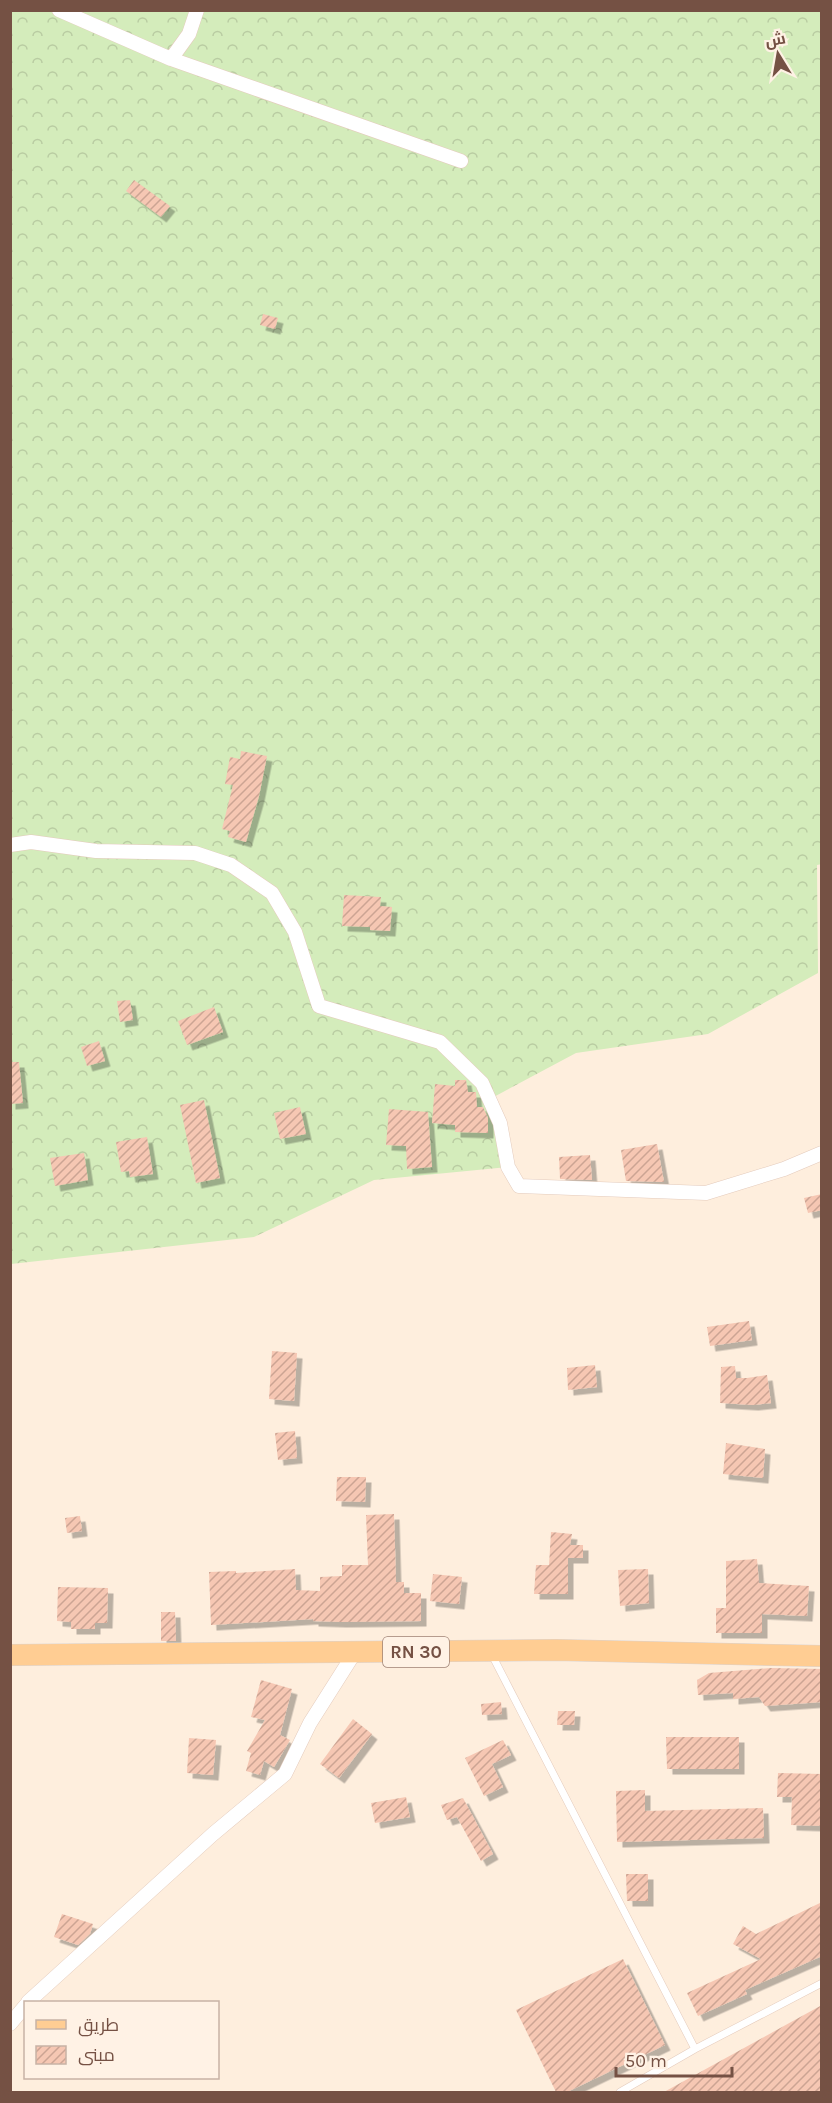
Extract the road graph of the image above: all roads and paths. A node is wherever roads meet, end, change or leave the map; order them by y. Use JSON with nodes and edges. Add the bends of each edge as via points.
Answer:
{"nodes":[{"id":1,"x":59,"y":10,"type":"edge"},
{"id":2,"x":197,"y":10,"type":"edge"},
{"id":3,"x":171,"y":59,"type":"junction"},
{"id":4,"x":461,"y":161,"type":"dead end"},
{"id":5,"x":10,"y":845,"type":"edge"},
{"id":6,"x":822,"y":1153,"type":"edge"},
{"id":7,"x":355,"y":1652,"type":"junction"},
{"id":8,"x":491,"y":1652,"type":"junction"},
{"id":9,"x":10,"y":1655,"type":"edge"},
{"id":10,"x":822,"y":1656,"type":"edge"},
{"id":11,"x":822,"y":1983,"type":"edge"},
{"id":12,"x":30,"y":2001,"type":"edge"},
{"id":13,"x":24,"y":2008,"type":"edge"},
{"id":14,"x":10,"y":2024,"type":"edge"},
{"id":15,"x":695,"y":2049,"type":"junction"},
{"id":16,"x":620,"y":2092,"type":"edge"}],
"edges":[{"from":1,"to":3,"type":"street"},
{"from":2,"to":3,"type":"street","via":[[189,34]]},
{"from":3,"to":4,"type":"street"},
{"from":5,"to":6,"type":"street","via":[[31,842],[96,851],[195,853],[231,865],[272,893],[295,932],[319,1006],[440,1042],[482,1083],[500,1123],[508,1167],[519,1186],[706,1193]]},
{"from":7,"to":8,"type":"main road","number":"RN 30"},
{"from":7,"to":9,"type":"main road","number":"RN 30"},
{"from":7,"to":12,"type":"street","via":[[310,1723],[285,1774],[213,1834]]},
{"from":8,"to":10,"type":"main road","number":"RN 30"},
{"from":8,"to":15,"type":"lane"},
{"from":11,"to":15,"type":"lane"},
{"from":13,"to":14,"type":"street"},
{"from":15,"to":16,"type":"lane"}]}
